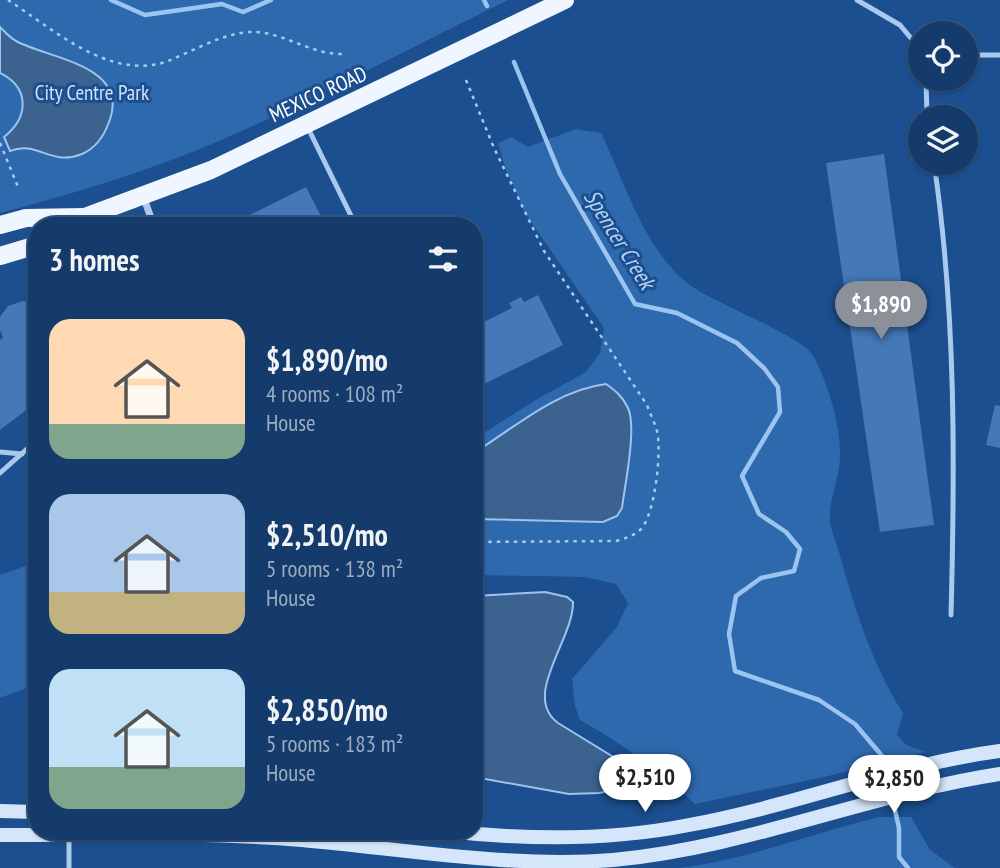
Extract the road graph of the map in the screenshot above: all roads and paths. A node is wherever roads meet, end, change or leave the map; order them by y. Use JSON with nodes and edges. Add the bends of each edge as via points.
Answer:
{"nodes":[{"id":1,"x":8,"y":0,"type":"edge"},
{"id":2,"x":565,"y":0,"type":"edge"},
{"id":3,"x":857,"y":0,"type":"edge"},
{"id":4,"x":908,"y":35,"type":"edge"},
{"id":5,"x":343,"y":54,"type":"dead end"},
{"id":6,"x":978,"y":55,"type":"edge"},
{"id":7,"x":1000,"y":55,"type":"edge"},
{"id":8,"x":466,"y":80,"type":"dead end"},
{"id":9,"x":306,"y":125,"type":"junction"},
{"id":10,"x":0,"y":143,"type":"edge"},
{"id":11,"x":936,"y":175,"type":"edge"},
{"id":12,"x":18,"y":187,"type":"dead end"},
{"id":13,"x":143,"y":196,"type":"junction"},
{"id":14,"x":88,"y":217,"type":"edge"},
{"id":15,"x":151,"y":217,"type":"edge"},
{"id":16,"x":352,"y":217,"type":"edge"},
{"id":17,"x":28,"y":218,"type":"edge"},
{"id":18,"x":0,"y":225,"type":"edge"},
{"id":19,"x":28,"y":248,"type":"edge"},
{"id":20,"x":0,"y":256,"type":"edge"},
{"id":21,"x":28,"y":448,"type":"edge"},
{"id":22,"x":0,"y":452,"type":"edge"},
{"id":23,"x":22,"y":454,"type":"junction"},
{"id":24,"x":0,"y":473,"type":"edge"},
{"id":25,"x":483,"y":542,"type":"edge"},
{"id":26,"x":951,"y":615,"type":"dead end"},
{"id":27,"x":1000,"y":751,"type":"edge"},
{"id":28,"x":1000,"y":774,"type":"edge"},
{"id":29,"x":0,"y":811,"type":"edge"},
{"id":30,"x":28,"y":812,"type":"edge"},
{"id":31,"x":28,"y":834,"type":"edge"},
{"id":32,"x":0,"y":835,"type":"edge"},
{"id":33,"x":483,"y":835,"type":"edge"},
{"id":34,"x":69,"y":840,"type":"edge"},
{"id":35,"x":287,"y":840,"type":"edge"},
{"id":36,"x":69,"y":868,"type":"edge"}],
"edges":[{"from":1,"to":5,"type":"path","via":[[84,50],[138,67],[251,32]]},
{"from":2,"to":9,"type":"main road","name":"MEXICO ROAD"},
{"from":3,"to":4,"type":"lane"},
{"from":6,"to":7,"type":"lane"},
{"from":8,"to":25,"type":"path","via":[[544,251],[647,405],[658,433],[650,507],[643,526],[632,536],[616,541]]},
{"from":9,"to":13,"type":"main road","name":"MEXICO ROAD"},
{"from":9,"to":16,"type":"lane"},
{"from":10,"to":12,"type":"path"},
{"from":11,"to":26,"type":"lane","via":[[944,233],[955,470]]},
{"from":13,"to":14,"type":"main road","name":"MEXICO ROAD"},
{"from":13,"to":15,"type":"street"},
{"from":17,"to":18,"type":"main road","name":"MEXICO ROAD"},
{"from":19,"to":20,"type":"main road"},
{"from":21,"to":23,"type":"lane"},
{"from":22,"to":23,"type":"lane"},
{"from":23,"to":24,"type":"lane"},
{"from":27,"to":33,"type":"street","via":[[924,765],[689,825],[579,838]]},
{"from":28,"to":35,"type":"street","via":[[703,846],[576,862]]},
{"from":29,"to":30,"type":"street"},
{"from":31,"to":32,"type":"street"},
{"from":34,"to":36,"type":"lane"}]}
